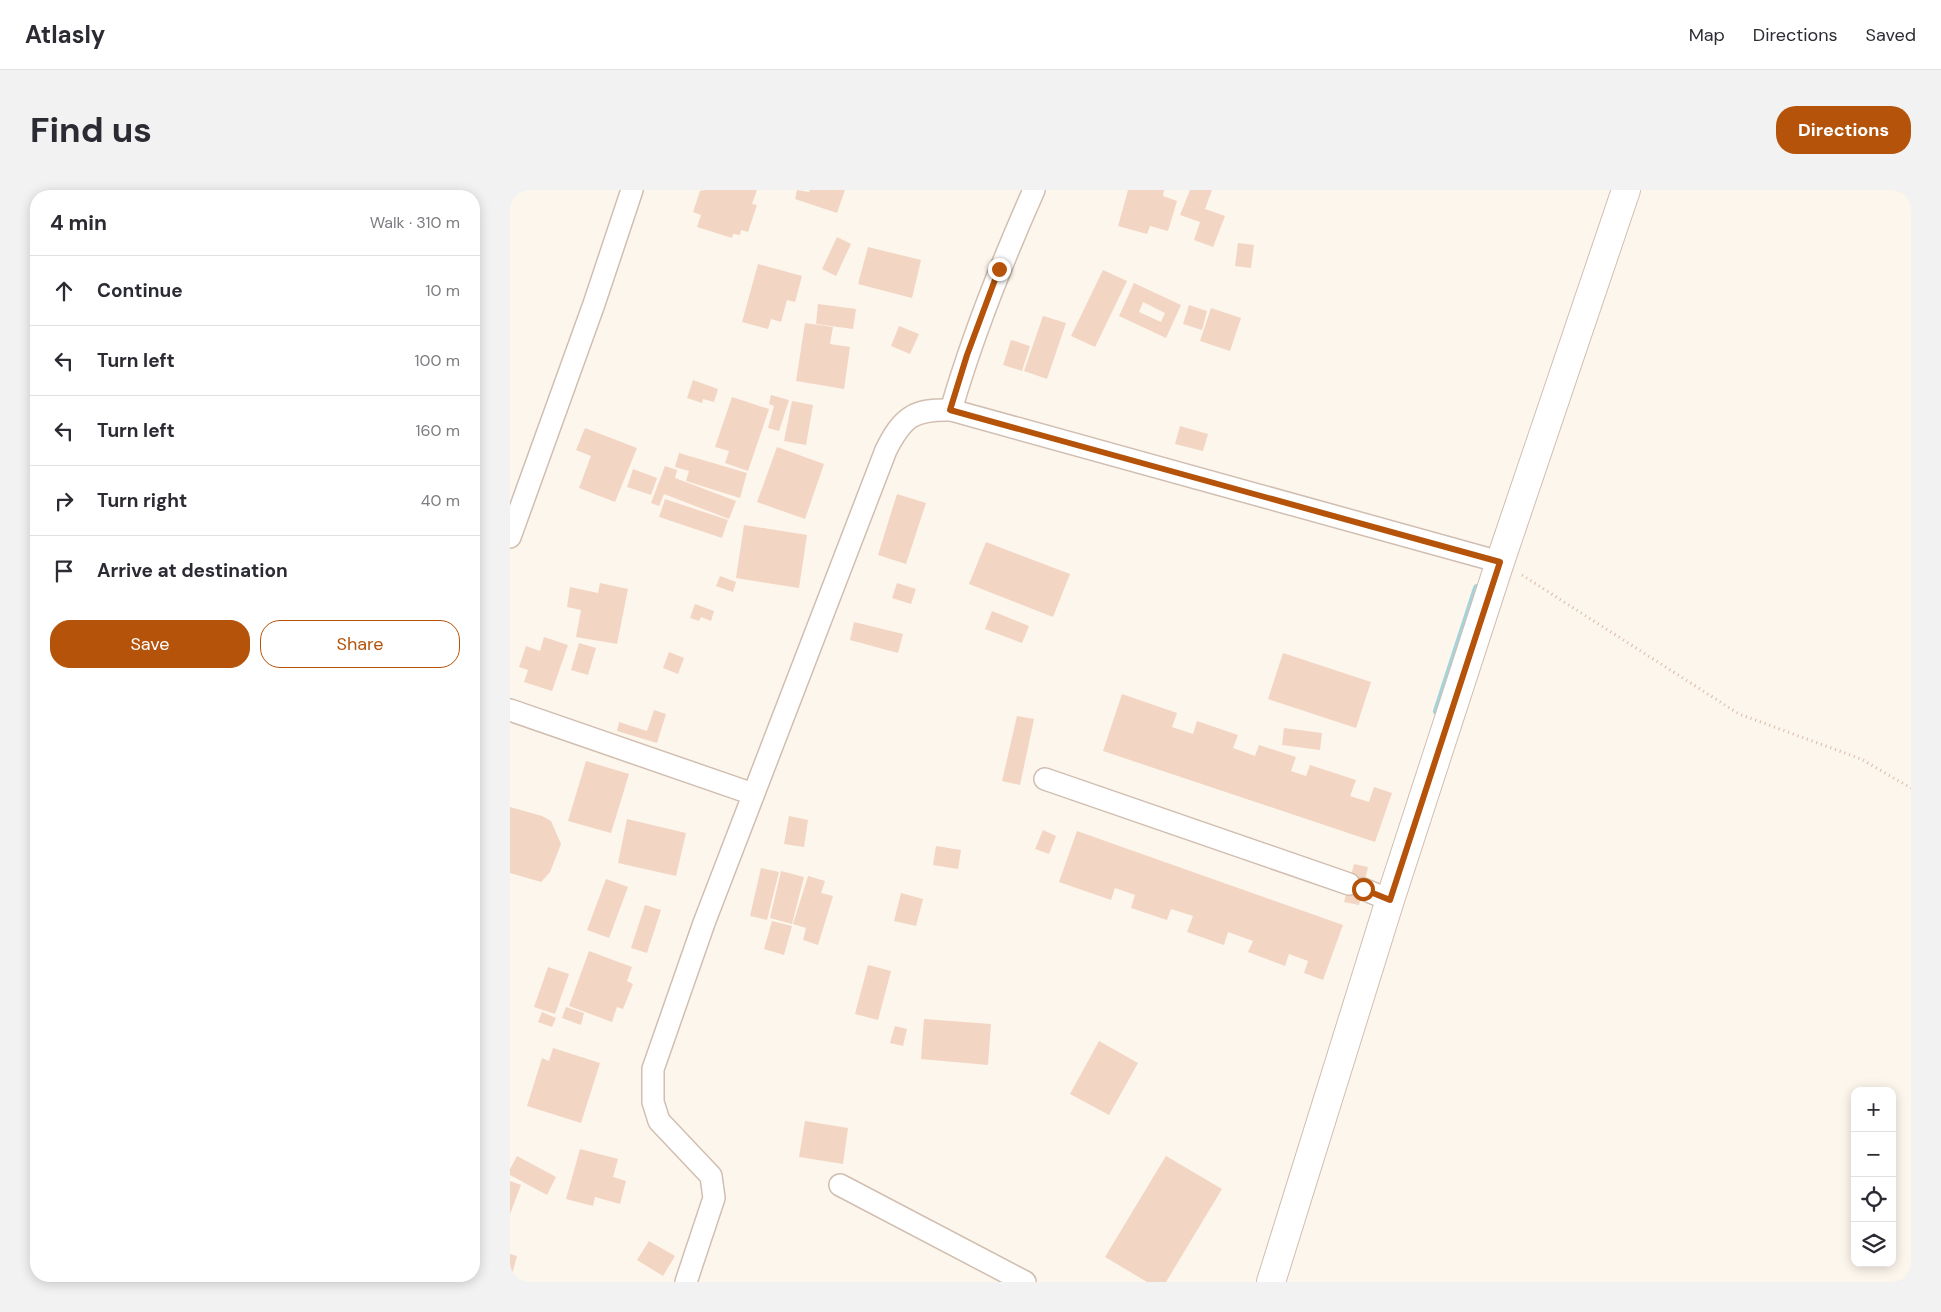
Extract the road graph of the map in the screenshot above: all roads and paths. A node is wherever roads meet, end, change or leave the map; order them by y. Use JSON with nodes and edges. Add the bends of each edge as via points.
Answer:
{"nodes":[{"id":1,"x":632,"y":190,"type":"edge"},
{"id":2,"x":1034,"y":190,"type":"edge"},
{"id":3,"x":1626,"y":190,"type":"edge"},
{"id":4,"x":950,"y":410,"type":"junction"},
{"id":5,"x":510,"y":537,"type":"edge"},
{"id":6,"x":1500,"y":562,"type":"junction"},
{"id":7,"x":510,"y":710,"type":"edge"},
{"id":8,"x":1045,"y":779,"type":"dead end"},
{"id":9,"x":1911,"y":788,"type":"edge"},
{"id":10,"x":753,"y":794,"type":"junction"},
{"id":11,"x":1390,"y":900,"type":"junction"},
{"id":12,"x":840,"y":1185,"type":"dead end"},
{"id":13,"x":686,"y":1282,"type":"edge"},
{"id":14,"x":1025,"y":1282,"type":"edge"},
{"id":15,"x":1271,"y":1282,"type":"edge"}],
"edges":[{"from":1,"to":5,"type":"street"},
{"from":2,"to":4,"type":"street","via":[[999,269]]},
{"from":3,"to":6,"type":"street"},
{"from":4,"to":6,"type":"street"},
{"from":4,"to":10,"type":"street","via":[[931,410],[911,416],[896,430]]},
{"from":6,"to":9,"type":"path","via":[[1739,714],[1861,759]]},
{"from":6,"to":11,"type":"street"},
{"from":7,"to":10,"type":"street"},
{"from":8,"to":11,"type":"street"},
{"from":10,"to":13,"type":"street","via":[[653,1069],[653,1102],[659,1121],[711,1176],[714,1198]]},
{"from":11,"to":15,"type":"street"},
{"from":12,"to":14,"type":"street"}]}
